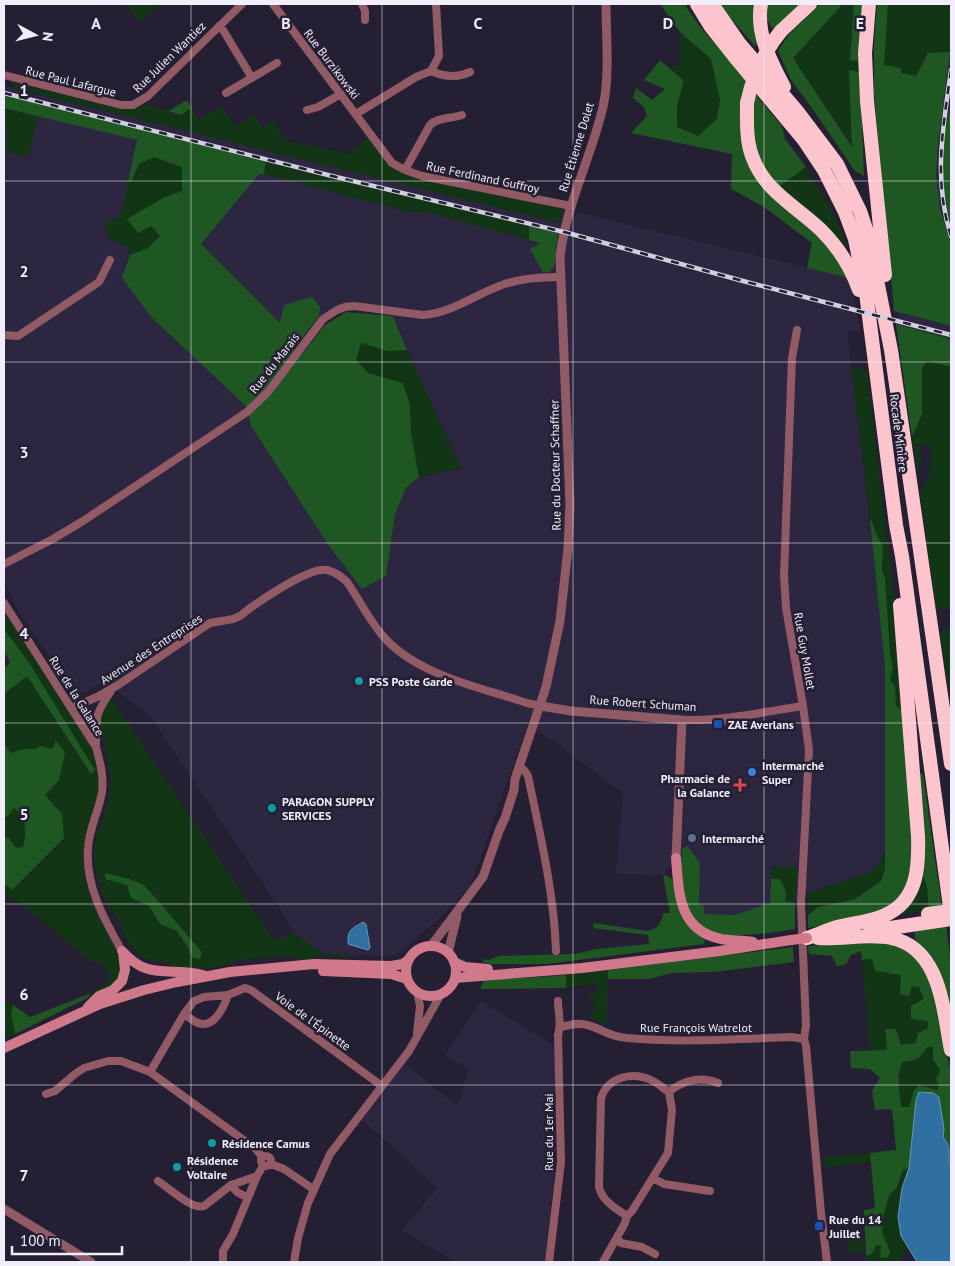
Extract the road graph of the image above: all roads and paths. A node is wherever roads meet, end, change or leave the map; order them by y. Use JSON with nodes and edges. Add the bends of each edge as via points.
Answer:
{"nodes":[{"id":1,"x":242,"y":4,"type":"edge"},
{"id":2,"x":273,"y":4,"type":"edge"},
{"id":3,"x":362,"y":4,"type":"edge"},
{"id":4,"x":436,"y":4,"type":"edge"},
{"id":5,"x":606,"y":4,"type":"edge"},
{"id":6,"x":691,"y":4,"type":"edge"},
{"id":7,"x":697,"y":4,"type":"edge"},
{"id":8,"x":712,"y":4,"type":"edge"},
{"id":9,"x":761,"y":4,"type":"edge"},
{"id":10,"x":810,"y":4,"type":"edge"},
{"id":11,"x":869,"y":4,"type":"edge"},
{"id":12,"x":364,"y":20,"type":"dead end"},
{"id":13,"x":218,"y":26,"type":"junction"},
{"id":14,"x":711,"y":27,"type":"junction"},
{"id":15,"x":277,"y":63,"type":"dead end"},
{"id":16,"x":431,"y":71,"type":"junction"},
{"id":17,"x":470,"y":72,"type":"dead end"},
{"id":18,"x":4,"y":75,"type":"edge"},
{"id":19,"x":252,"y":78,"type":"junction"},
{"id":20,"x":226,"y":92,"type":"dead end"},
{"id":21,"x":340,"y":94,"type":"junction"},
{"id":22,"x":133,"y":105,"type":"joint"},
{"id":23,"x":307,"y":110,"type":"dead end"},
{"id":24,"x":797,"y":111,"type":"junction"},
{"id":25,"x":356,"y":114,"type":"junction"},
{"id":26,"x":462,"y":115,"type":"dead end"},
{"id":27,"x":392,"y":162,"type":"joint"},
{"id":28,"x":405,"y":170,"type":"junction"},
{"id":29,"x":570,"y":206,"type":"junction"},
{"id":30,"x":562,"y":237,"type":"joint"},
{"id":31,"x":110,"y":260,"type":"dead end"},
{"id":32,"x":560,"y":277,"type":"junction"},
{"id":33,"x":796,"y":330,"type":"dead end"},
{"id":34,"x":4,"y":335,"type":"edge"},
{"id":35,"x":871,"y":335,"type":"junction"},
{"id":36,"x":891,"y":350,"type":"junction"},
{"id":37,"x":896,"y":525,"type":"junction"},
{"id":38,"x":4,"y":564,"type":"edge"},
{"id":39,"x":4,"y":603,"type":"edge"},
{"id":40,"x":114,"y":687,"type":"junction"},
{"id":41,"x":541,"y":706,"type":"junction"},
{"id":42,"x":804,"y":706,"type":"junction"},
{"id":43,"x":72,"y":708,"type":"junction"},
{"id":44,"x":682,"y":720,"type":"junction"},
{"id":45,"x":96,"y":747,"type":"junction"},
{"id":46,"x":951,"y":764,"type":"edge"},
{"id":47,"x":519,"y":768,"type":"junction"},
{"id":48,"x":676,"y":858,"type":"joint"},
{"id":49,"x":951,"y":912,"type":"edge"},
{"id":50,"x":458,"y":913,"type":"junction"},
{"id":51,"x":929,"y":918,"type":"junction"},
{"id":52,"x":951,"y":919,"type":"edge"},
{"id":53,"x":822,"y":933,"type":"junction"},
{"id":54,"x":843,"y":937,"type":"junction"},
{"id":55,"x":805,"y":943,"type":"junction"},
{"id":56,"x":760,"y":945,"type":"junction"},
{"id":57,"x":431,"y":946,"type":"junction"},
{"id":58,"x":122,"y":951,"type":"junction"},
{"id":59,"x":556,"y":951,"type":"dead end"},
{"id":60,"x":448,"y":952,"type":"junction"},
{"id":61,"x":409,"y":959,"type":"junction"},
{"id":62,"x":454,"y":962,"type":"junction"},
{"id":63,"x":282,"y":968,"type":"junction"},
{"id":64,"x":508,"y":973,"type":"junction"},
{"id":65,"x":206,"y":976,"type":"junction"},
{"id":66,"x":455,"y":978,"type":"junction"},
{"id":67,"x":407,"y":979,"type":"junction"},
{"id":68,"x":416,"y":991,"type":"junction"},
{"id":69,"x":441,"y":994,"type":"junction"},
{"id":70,"x":228,"y":995,"type":"junction"},
{"id":71,"x":558,"y":1001,"type":"dead end"},
{"id":72,"x":84,"y":1011,"type":"junction"},
{"id":73,"x":184,"y":1014,"type":"junction"},
{"id":74,"x":561,"y":1027,"type":"junction"},
{"id":75,"x":417,"y":1034,"type":"junction"},
{"id":76,"x":804,"y":1039,"type":"junction"},
{"id":77,"x":4,"y":1048,"type":"edge"},
{"id":78,"x":951,"y":1050,"type":"edge"},
{"id":79,"x":150,"y":1072,"type":"junction"},
{"id":80,"x":718,"y":1084,"type":"dead end"},
{"id":81,"x":382,"y":1086,"type":"junction"},
{"id":82,"x":670,"y":1092,"type":"junction"},
{"id":83,"x":46,"y":1094,"type":"dead end"},
{"id":84,"x":265,"y":1162,"type":"junction"},
{"id":85,"x":257,"y":1176,"type":"junction"},
{"id":86,"x":653,"y":1178,"type":"junction"},
{"id":87,"x":158,"y":1180,"type":"dead end"},
{"id":88,"x":231,"y":1185,"type":"junction"},
{"id":89,"x":313,"y":1189,"type":"junction"},
{"id":90,"x":710,"y":1191,"type":"dead end"},
{"id":91,"x":248,"y":1198,"type":"junction"},
{"id":92,"x":4,"y":1209,"type":"edge"},
{"id":93,"x":626,"y":1216,"type":"junction"},
{"id":94,"x":617,"y":1238,"type":"junction"},
{"id":95,"x":655,"y":1254,"type":"dead end"},
{"id":96,"x":91,"y":1262,"type":"edge"},
{"id":97,"x":223,"y":1262,"type":"edge"},
{"id":98,"x":294,"y":1262,"type":"edge"},
{"id":99,"x":549,"y":1262,"type":"edge"},
{"id":100,"x":603,"y":1262,"type":"edge"},
{"id":101,"x":827,"y":1262,"type":"edge"}],
"edges":[{"from":1,"to":13,"type":"street","name":"Rue Julien Wantiez"},
{"from":2,"to":21,"type":"street","name":"Rue Burzikowski"},
{"from":3,"to":12,"type":"street"},
{"from":4,"to":16,"type":"street","via":[[439,56]]},
{"from":5,"to":29,"type":"street","name":"Rue Étienne Dolet","via":[[603,104]]},
{"from":6,"to":14,"type":"highway"},
{"from":7,"to":14,"type":"highway","name":"Rocade Minière"},
{"from":8,"to":24,"type":"highway","name":"Rocade Minière","via":[[739,43]]},
{"from":9,"to":24,"type":"highway","via":[[762,38],[770,62]]},
{"from":10,"to":35,"type":"highway","bridge":true,"via":[[770,44],[756,72],[747,103],[751,154],[767,184],[820,229],[844,256],[854,274]]},
{"from":11,"to":36,"type":"highway","via":[[865,53],[867,101]]},
{"from":13,"to":19,"type":"street"},
{"from":13,"to":22,"type":"street","name":"Rue Julien Wantiez","via":[[148,96]]},
{"from":14,"to":35,"type":"highway","name":"Rocade Minière","via":[[804,140],[837,193],[856,239]]},
{"from":15,"to":19,"type":"street"},
{"from":16,"to":17,"type":"street","via":[[443,76],[463,76]]},
{"from":16,"to":25,"type":"street"},
{"from":18,"to":22,"type":"street","name":"Rue Paul Lafargue","via":[[121,105]]},
{"from":19,"to":20,"type":"street"},
{"from":21,"to":23,"type":"street"},
{"from":21,"to":25,"type":"street","name":"Rue Burzikowski"},
{"from":24,"to":36,"type":"highway","name":"Rocade Minière","via":[[837,164],[860,211],[874,257]]},
{"from":25,"to":27,"type":"street","name":"Rue Burzikowski"},
{"from":26,"to":28,"type":"street","via":[[435,120]]},
{"from":27,"to":28,"type":"street","name":"Rue Ferdinand Guffroy"},
{"from":28,"to":29,"type":"street","name":"Rue Ferdinand Guffroy"},
{"from":29,"to":30,"type":"street","name":"Rue Étienne Dolet"},
{"from":30,"to":32,"type":"street","name":"Rue du Docteur Schaffner"},
{"from":31,"to":34,"type":"street","via":[[99,282],[18,336]]},
{"from":32,"to":38,"type":"street","name":"Rue du Marais","via":[[531,278],[503,284],[433,314],[354,306],[337,310],[323,319],[268,392],[247,412],[84,521]]},
{"from":32,"to":41,"type":"street","name":"Rue du Docteur Schaffner","via":[[570,513],[560,621]]},
{"from":33,"to":42,"type":"street","name":"Rue Guy Mollet","via":[[792,358],[784,575],[786,608]]},
{"from":35,"to":37,"type":"highway","name":"Rocade Minière"},
{"from":36,"to":46,"type":"highway","name":"Rocade Minière"},
{"from":37,"to":49,"type":"highway","name":"Rocade Minière"},
{"from":37,"to":53,"type":"highway","via":[[893,540],[918,868],[911,891],[897,908],[885,915]]},
{"from":39,"to":43,"type":"street","name":"Rue de la Galance"},
{"from":40,"to":41,"type":"street","name":"Avenue des Entreprises","via":[[210,623],[240,616],[301,576],[327,570],[347,582],[383,637],[405,657],[441,674]]},
{"from":40,"to":43,"type":"street","name":"Avenue des Entreprises"},
{"from":40,"to":45,"type":"street","via":[[98,712]]},
{"from":41,"to":44,"type":"street","name":"Rue Robert Schuman"},
{"from":41,"to":47,"type":"street","name":"Rue du Docteur Schaffner"},
{"from":42,"to":44,"type":"street","name":"Rue Robert Schuman","via":[[735,717]]},
{"from":42,"to":55,"type":"street","name":"Rue Guy Mollet","via":[[809,768],[802,888]]},
{"from":43,"to":45,"type":"street","name":"Rue de la Galance"},
{"from":44,"to":48,"type":"street"},
{"from":45,"to":58,"type":"street","name":"Rue de la Galance","via":[[102,787],[89,839],[88,864],[97,901]]},
{"from":47,"to":50,"type":"street","name":"Rue du Docteur Schaffner","via":[[487,869]]},
{"from":47,"to":59,"type":"street","via":[[528,776],[540,834],[551,893]]},
{"from":48,"to":56,"type":"main road","via":[[681,901],[692,925],[714,937]]},
{"from":49,"to":51,"type":"highway","bridge":true},
{"from":50,"to":57,"type":"street","name":"Rue du Docteur Schaffner"},
{"from":50,"to":60,"type":"street","name":"Rue du Docteur Schaffner"},
{"from":51,"to":52,"type":"highway"},
{"from":51,"to":53,"type":"highway"},
{"from":51,"to":54,"type":"highway"},
{"from":53,"to":55,"type":"highway"},
{"from":54,"to":55,"type":"highway"},
{"from":54,"to":78,"type":"highway","via":[[892,938],[915,949],[938,984]]},
{"from":55,"to":56,"type":"main road","bridge":true,"via":[[790,940]]},
{"from":55,"to":76,"type":"street"},
{"from":56,"to":64,"type":"main road","via":[[582,968]]},
{"from":57,"to":60,"type":"main road"},
{"from":57,"to":61,"type":"main road","via":[[416,951]]},
{"from":58,"to":65,"type":"main road","via":[[143,968],[190,971]]},
{"from":58,"to":72,"type":"main road","via":[[125,961],[122,981]]},
{"from":60,"to":62,"type":"main road"},
{"from":61,"to":63,"type":"main road","via":[[391,966],[314,964]]},
{"from":61,"to":67,"type":"main road"},
{"from":62,"to":64,"type":"main road","via":[[465,967]]},
{"from":62,"to":66,"type":"main road"},
{"from":63,"to":65,"type":"main road"},
{"from":63,"to":67,"type":"main road","via":[[391,974]]},
{"from":64,"to":66,"type":"main road"},
{"from":65,"to":72,"type":"main road","via":[[144,990]]},
{"from":66,"to":69,"type":"main road"},
{"from":67,"to":68,"type":"main road"},
{"from":68,"to":69,"type":"main road","via":[[426,995]]},
{"from":68,"to":75,"type":"street","via":[[420,1006]]},
{"from":69,"to":75,"type":"street"},
{"from":70,"to":73,"type":"street","name":"Voie de l'Épinette","via":[[199,999]]},
{"from":70,"to":73,"type":"street","via":[[224,1006],[208,1023],[198,1022]]},
{"from":70,"to":81,"type":"street","name":"Voie de l'Épinette","via":[[242,988],[251,990]]},
{"from":71,"to":74,"type":"street","name":"Rue du 1er Mai"},
{"from":72,"to":77,"type":"main road"},
{"from":73,"to":79,"type":"street","name":"Voie de l'Épinette"},
{"from":74,"to":76,"type":"street","name":"Rue François Watrelot","via":[[588,1025],[611,1036],[636,1039]]},
{"from":74,"to":99,"type":"street","name":"Rue du 1er Mai","via":[[558,1035],[561,1162]]},
{"from":75,"to":81,"type":"street","via":[[409,1051]]},
{"from":76,"to":101,"type":"street"},
{"from":79,"to":83,"type":"street","via":[[121,1061],[108,1060],[84,1068],[55,1091]]},
{"from":79,"to":84,"type":"street","via":[[256,1148]]},
{"from":80,"to":82,"type":"street","via":[[708,1079],[695,1080],[677,1085]]},
{"from":81,"to":89,"type":"street","via":[[330,1154]]},
{"from":82,"to":86,"type":"street","via":[[672,1110],[668,1153]]},
{"from":82,"to":93,"type":"street","via":[[652,1080],[626,1077],[613,1081],[603,1091],[599,1187],[607,1202]]},
{"from":84,"to":85,"type":"street"},
{"from":84,"to":89,"type":"street","via":[[284,1168]]},
{"from":85,"to":88,"type":"street"},
{"from":85,"to":91,"type":"street"},
{"from":86,"to":90,"type":"street","via":[[664,1184]]},
{"from":86,"to":93,"type":"street"},
{"from":87,"to":88,"type":"street","via":[[199,1207]]},
{"from":88,"to":91,"type":"street"},
{"from":89,"to":98,"type":"street"},
{"from":91,"to":97,"type":"street","via":[[223,1251]]},
{"from":92,"to":96,"type":"street"},
{"from":93,"to":94,"type":"street","via":[[626,1223]]},
{"from":94,"to":95,"type":"street","via":[[621,1243]]},
{"from":94,"to":100,"type":"street"}]}
